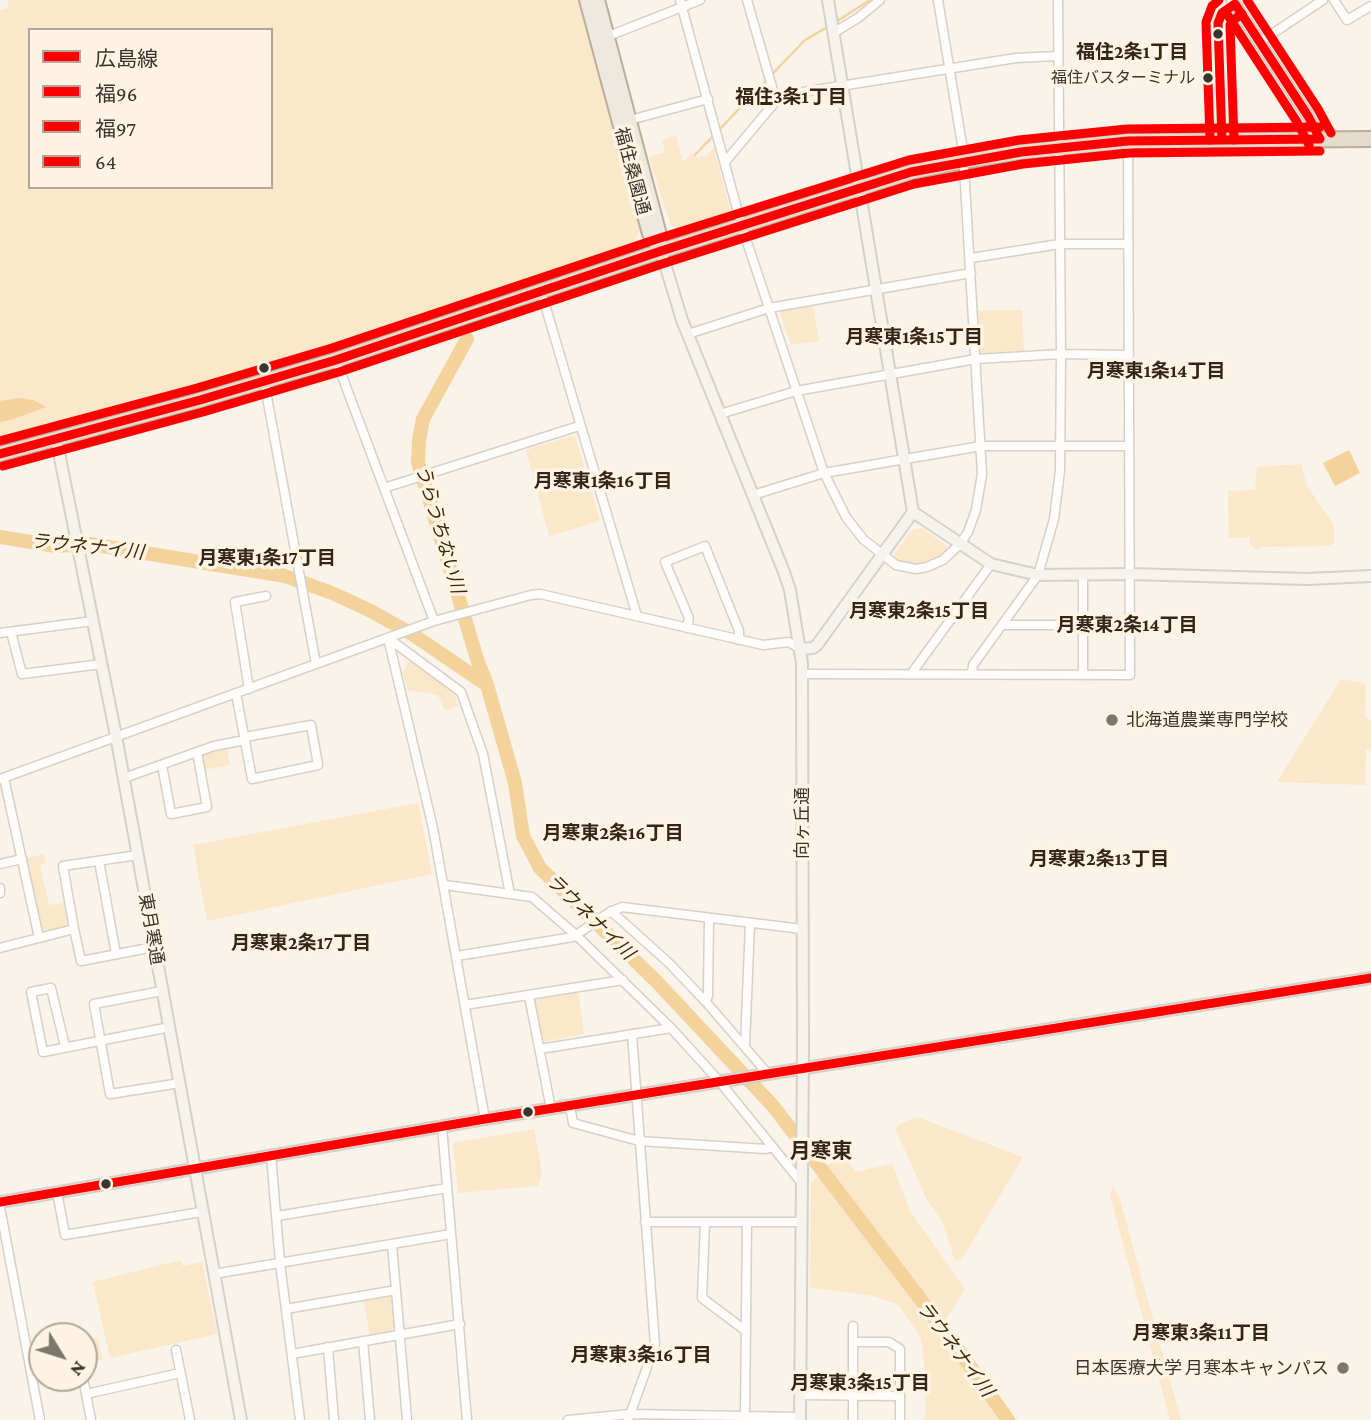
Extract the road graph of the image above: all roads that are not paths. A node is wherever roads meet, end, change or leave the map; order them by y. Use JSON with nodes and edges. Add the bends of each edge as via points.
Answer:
{"nodes":[{"id":1,"x":586,"y":0,"type":"edge"},
{"id":2,"x":598,"y":0,"type":"edge"},
{"id":3,"x":701,"y":0,"type":"edge"},
{"id":4,"x":747,"y":0,"type":"edge"},
{"id":5,"x":828,"y":0,"type":"edge"},
{"id":6,"x":880,"y":0,"type":"edge"},
{"id":7,"x":937,"y":0,"type":"edge"},
{"id":8,"x":1058,"y":0,"type":"edge"},
{"id":9,"x":1232,"y":0,"type":"edge"},
{"id":10,"x":1323,"y":0,"type":"edge"},
{"id":11,"x":1334,"y":0,"type":"edge"},
{"id":12,"x":681,"y":4,"type":"edge"},
{"id":13,"x":1371,"y":6,"type":"edge"},
{"id":14,"x":832,"y":26,"type":"junction"},
{"id":15,"x":603,"y":38,"type":"junction"},
{"id":16,"x":1260,"y":42,"type":"junction"},
{"id":17,"x":1057,"y":56,"type":"junction"},
{"id":18,"x":948,"y":69,"type":"junction"},
{"id":19,"x":842,"y":86,"type":"junction"},
{"id":20,"x":708,"y":99,"type":"junction"},
{"id":21,"x":776,"y":101,"type":"junction"},
{"id":22,"x":630,"y":120,"type":"junction"},
{"id":23,"x":1320,"y":139,"type":"junction"},
{"id":24,"x":1371,"y":139,"type":"edge"},
{"id":25,"x":1128,"y":141,"type":"junction"},
{"id":26,"x":1060,"y":148,"type":"junction"},
{"id":27,"x":964,"y":161,"type":"junction"},
{"id":28,"x":725,"y":162,"type":"junction"},
{"id":29,"x":859,"y":188,"type":"junction"},
{"id":30,"x":742,"y":227,"type":"junction"},
{"id":31,"x":1060,"y":244,"type":"junction"},
{"id":32,"x":1128,"y":244,"type":"junction"},
{"id":33,"x":661,"y":251,"type":"junction"},
{"id":34,"x":971,"y":258,"type":"junction"},
{"id":35,"x":971,"y":273,"type":"junction"},
{"id":36,"x":877,"y":289,"type":"junction"},
{"id":37,"x":541,"y":291,"type":"junction"},
{"id":38,"x":769,"y":308,"type":"junction"},
{"id":39,"x":688,"y":334,"type":"junction"},
{"id":40,"x":1061,"y":354,"type":"junction"},
{"id":41,"x":1129,"y":355,"type":"junction"},
{"id":42,"x":976,"y":359,"type":"junction"},
{"id":43,"x":336,"y":360,"type":"junction"},
{"id":44,"x":891,"y":374,"type":"junction"},
{"id":45,"x":264,"y":381,"type":"junction"},
{"id":46,"x":796,"y":391,"type":"junction"},
{"id":47,"x":720,"y":414,"type":"junction"},
{"id":48,"x":579,"y":426,"type":"junction"},
{"id":49,"x":56,"y":438,"type":"junction"},
{"id":50,"x":981,"y":446,"type":"junction"},
{"id":51,"x":1128,"y":446,"type":"junction"},
{"id":52,"x":1059,"y":447,"type":"junction"},
{"id":53,"x":0,"y":454,"type":"edge"},
{"id":54,"x":905,"y":458,"type":"junction"},
{"id":55,"x":824,"y":473,"type":"junction"},
{"id":56,"x":384,"y":488,"type":"junction"},
{"id":57,"x":753,"y":495,"type":"junction"},
{"id":58,"x":913,"y":512,"type":"junction"},
{"id":59,"x":960,"y":544,"type":"junction"},
{"id":60,"x":882,"y":555,"type":"junction"},
{"id":61,"x":991,"y":564,"type":"junction"},
{"id":62,"x":1083,"y":574,"type":"junction"},
{"id":63,"x":1129,"y":574,"type":"junction"},
{"id":64,"x":1038,"y":575,"type":"junction"},
{"id":65,"x":1371,"y":576,"type":"edge"},
{"id":66,"x":266,"y":596,"type":"dead end"},
{"id":67,"x":637,"y":616,"type":"junction"},
{"id":68,"x":93,"y":621,"type":"junction"},
{"id":69,"x":434,"y":621,"type":"junction"},
{"id":70,"x":1002,"y":625,"type":"junction"},
{"id":71,"x":1083,"y":625,"type":"junction"},
{"id":72,"x":687,"y":628,"type":"junction"},
{"id":73,"x":12,"y":632,"type":"junction"},
{"id":74,"x":0,"y":633,"type":"edge"},
{"id":75,"x":388,"y":638,"type":"junction"},
{"id":76,"x":739,"y":640,"type":"junction"},
{"id":77,"x":800,"y":649,"type":"junction"},
{"id":78,"x":102,"y":664,"type":"junction"},
{"id":79,"x":316,"y":664,"type":"junction"},
{"id":80,"x":803,"y":674,"type":"junction"},
{"id":81,"x":911,"y":674,"type":"junction"},
{"id":82,"x":972,"y":674,"type":"junction"},
{"id":83,"x":1083,"y":674,"type":"junction"},
{"id":84,"x":248,"y":688,"type":"junction"},
{"id":85,"x":236,"y":693,"type":"junction"},
{"id":86,"x":116,"y":736,"type":"junction"},
{"id":87,"x":245,"y":738,"type":"junction"},
{"id":88,"x":197,"y":752,"type":"junction"},
{"id":89,"x":162,"y":765,"type":"junction"},
{"id":90,"x":124,"y":778,"type":"junction"},
{"id":91,"x":2,"y":779,"type":"edge"},
{"id":92,"x":138,"y":855,"type":"junction"},
{"id":93,"x":22,"y":859,"type":"junction"},
{"id":94,"x":99,"y":861,"type":"junction"},
{"id":95,"x":0,"y":864,"type":"edge"},
{"id":96,"x":444,"y":886,"type":"junction"},
{"id":97,"x":510,"y":894,"type":"junction"},
{"id":98,"x":611,"y":911,"type":"junction"},
{"id":99,"x":709,"y":918,"type":"junction"},
{"id":100,"x":750,"y":923,"type":"junction"},
{"id":101,"x":74,"y":929,"type":"junction"},
{"id":102,"x":802,"y":929,"type":"junction"},
{"id":103,"x":577,"y":936,"type":"junction"},
{"id":104,"x":39,"y":938,"type":"junction"},
{"id":105,"x":154,"y":947,"type":"junction"},
{"id":106,"x":0,"y":948,"type":"edge"},
{"id":107,"x":116,"y":954,"type":"junction"},
{"id":108,"x":457,"y":956,"type":"junction"},
{"id":109,"x":1371,"y":978,"type":"edge"},
{"id":110,"x":623,"y":980,"type":"junction"},
{"id":111,"x":162,"y":991,"type":"junction"},
{"id":112,"x":529,"y":996,"type":"junction"},
{"id":113,"x":706,"y":1002,"type":"junction"},
{"id":114,"x":465,"y":1005,"type":"junction"},
{"id":115,"x":170,"y":1027,"type":"junction"},
{"id":116,"x":671,"y":1028,"type":"junction"},
{"id":117,"x":632,"y":1034,"type":"junction"},
{"id":118,"x":101,"y":1039,"type":"junction"},
{"id":119,"x":65,"y":1046,"type":"junction"},
{"id":120,"x":746,"y":1046,"type":"junction"},
{"id":121,"x":540,"y":1049,"type":"junction"},
{"id":122,"x":803,"y":1069,"type":"junction"},
{"id":123,"x":765,"y":1074,"type":"junction"},
{"id":124,"x":722,"y":1081,"type":"junction"},
{"id":125,"x":180,"y":1083,"type":"junction"},
{"id":126,"x":636,"y":1096,"type":"junction"},
{"id":127,"x":570,"y":1106,"type":"junction"},
{"id":128,"x":551,"y":1109,"type":"junction"},
{"id":129,"x":485,"y":1119,"type":"junction"},
{"id":130,"x":442,"y":1127,"type":"junction"},
{"id":131,"x":639,"y":1140,"type":"junction"},
{"id":132,"x":773,"y":1147,"type":"junction"},
{"id":133,"x":271,"y":1155,"type":"junction"},
{"id":134,"x":195,"y":1168,"type":"junction"},
{"id":135,"x":801,"y":1182,"type":"junction"},
{"id":136,"x":447,"y":1188,"type":"junction"},
{"id":137,"x":57,"y":1192,"type":"junction"},
{"id":138,"x":0,"y":1204,"type":"edge"},
{"id":139,"x":201,"y":1212,"type":"junction"},
{"id":140,"x":277,"y":1216,"type":"junction"},
{"id":141,"x":645,"y":1222,"type":"junction"},
{"id":142,"x":747,"y":1222,"type":"junction"},
{"id":143,"x":801,"y":1222,"type":"junction"},
{"id":144,"x":705,"y":1223,"type":"junction"},
{"id":145,"x":451,"y":1234,"type":"junction"},
{"id":146,"x":392,"y":1244,"type":"junction"},
{"id":147,"x":280,"y":1263,"type":"junction"},
{"id":148,"x":214,"y":1274,"type":"junction"},
{"id":149,"x":396,"y":1290,"type":"junction"},
{"id":150,"x":286,"y":1309,"type":"junction"},
{"id":151,"x":460,"y":1324,"type":"junction"},
{"id":152,"x":853,"y":1326,"type":"dead end"},
{"id":153,"x":746,"y":1331,"type":"junction"},
{"id":154,"x":400,"y":1334,"type":"junction"},
{"id":155,"x":363,"y":1341,"type":"junction"},
{"id":156,"x":854,"y":1342,"type":"junction"},
{"id":157,"x":328,"y":1347,"type":"junction"},
{"id":158,"x":176,"y":1350,"type":"dead end"},
{"id":159,"x":292,"y":1354,"type":"junction"},
{"id":160,"x":180,"y":1373,"type":"junction"},
{"id":161,"x":86,"y":1394,"type":"joint"},
{"id":162,"x":800,"y":1395,"type":"junction"},
{"id":163,"x":900,"y":1396,"type":"junction"},
{"id":164,"x":854,"y":1397,"type":"junction"},
{"id":165,"x":745,"y":1415,"type":"junction"},
{"id":166,"x":629,"y":1417,"type":"edge"},
{"id":167,"x":649,"y":1418,"type":"edge"},
{"id":168,"x":699,"y":1418,"type":"edge"},
{"id":169,"x":800,"y":1418,"type":"edge"},
{"id":170,"x":40,"y":1420,"type":"edge"},
{"id":171,"x":91,"y":1420,"type":"edge"},
{"id":172,"x":190,"y":1420,"type":"edge"},
{"id":173,"x":241,"y":1420,"type":"edge"},
{"id":174,"x":300,"y":1420,"type":"edge"},
{"id":175,"x":334,"y":1420,"type":"edge"},
{"id":176,"x":370,"y":1420,"type":"edge"},
{"id":177,"x":407,"y":1420,"type":"edge"},
{"id":178,"x":467,"y":1420,"type":"edge"},
{"id":179,"x":568,"y":1420,"type":"edge"},
{"id":180,"x":853,"y":1420,"type":"edge"},
{"id":181,"x":900,"y":1420,"type":"edge"}],
"edges":[{"from":1,"to":15,"type":"main road","name":"福住桑園通"},
{"from":2,"to":15,"type":"main road","name":"福住桑園通"},
{"from":3,"to":12,"type":"street"},
{"from":4,"to":21,"type":"street"},
{"from":5,"to":14,"type":"street"},
{"from":6,"to":14,"type":"street","via":[[859,18]]},
{"from":7,"to":18,"type":"street"},
{"from":8,"to":17,"type":"street"},
{"from":9,"to":16,"type":"street"},
{"from":10,"to":16,"type":"street"},
{"from":11,"to":13,"type":"street","via":[[1347,20]]},
{"from":12,"to":15,"type":"street"},
{"from":12,"to":20,"type":"street"},
{"from":14,"to":19,"type":"street"},
{"from":15,"to":22,"type":"main road","name":"福住桑園通"},
{"from":15,"to":33,"type":"main road","name":"福住桑園通","via":[[649,234]]},
{"from":16,"to":23,"type":"street"},
{"from":17,"to":18,"type":"street"},
{"from":17,"to":26,"type":"street"},
{"from":18,"to":19,"type":"street"},
{"from":18,"to":27,"type":"street"},
{"from":19,"to":21,"type":"street"},
{"from":19,"to":29,"type":"street"},
{"from":20,"to":22,"type":"street"},
{"from":20,"to":28,"type":"street"},
{"from":21,"to":28,"type":"street"},
{"from":22,"to":33,"type":"main road","name":"福住桑園通"},
{"from":23,"to":24,"type":"highway"},
{"from":23,"to":25,"type":"highway"},
{"from":25,"to":26,"type":"highway"},
{"from":25,"to":32,"type":"street"},
{"from":26,"to":27,"type":"highway"},
{"from":26,"to":31,"type":"street"},
{"from":27,"to":29,"type":"highway"},
{"from":27,"to":34,"type":"street"},
{"from":28,"to":30,"type":"street"},
{"from":29,"to":30,"type":"highway"},
{"from":29,"to":36,"type":"street"},
{"from":30,"to":33,"type":"highway"},
{"from":30,"to":38,"type":"street"},
{"from":31,"to":32,"type":"street"},
{"from":31,"to":34,"type":"street"},
{"from":31,"to":40,"type":"street"},
{"from":32,"to":41,"type":"street"},
{"from":33,"to":37,"type":"highway"},
{"from":33,"to":39,"type":"street","name":"向ヶ丘通"},
{"from":34,"to":35,"type":"street"},
{"from":35,"to":36,"type":"street"},
{"from":35,"to":42,"type":"street"},
{"from":36,"to":38,"type":"street"},
{"from":36,"to":44,"type":"street"},
{"from":37,"to":43,"type":"highway"},
{"from":37,"to":48,"type":"street"},
{"from":38,"to":39,"type":"street"},
{"from":38,"to":46,"type":"street"},
{"from":39,"to":47,"type":"street","name":"向ヶ丘通"},
{"from":40,"to":41,"type":"street"},
{"from":40,"to":42,"type":"street"},
{"from":40,"to":52,"type":"street"},
{"from":41,"to":51,"type":"street"},
{"from":42,"to":44,"type":"street"},
{"from":42,"to":50,"type":"street"},
{"from":43,"to":45,"type":"highway"},
{"from":43,"to":56,"type":"street"},
{"from":44,"to":46,"type":"street"},
{"from":44,"to":54,"type":"street"},
{"from":45,"to":49,"type":"highway"},
{"from":45,"to":79,"type":"street"},
{"from":46,"to":47,"type":"street"},
{"from":46,"to":55,"type":"street"},
{"from":47,"to":57,"type":"street","name":"向ヶ丘通"},
{"from":48,"to":56,"type":"street"},
{"from":48,"to":67,"type":"street"},
{"from":49,"to":53,"type":"highway"},
{"from":49,"to":68,"type":"street","name":"東月寒通"},
{"from":50,"to":52,"type":"street"},
{"from":50,"to":54,"type":"street"},
{"from":50,"to":59,"type":"street","via":[[980,493]]},
{"from":51,"to":52,"type":"street"},
{"from":51,"to":63,"type":"street"},
{"from":52,"to":64,"type":"street","via":[[1054,519]]},
{"from":54,"to":55,"type":"street"},
{"from":54,"to":58,"type":"street"},
{"from":55,"to":57,"type":"street"},
{"from":55,"to":60,"type":"street","via":[[846,517]]},
{"from":56,"to":69,"type":"street"},
{"from":57,"to":77,"type":"street","name":"向ヶ丘通","via":[[790,590]]},
{"from":58,"to":59,"type":"street"},
{"from":58,"to":60,"type":"street"},
{"from":59,"to":60,"type":"street","via":[[927,567],[905,568]]},
{"from":59,"to":61,"type":"street"},
{"from":60,"to":77,"type":"street","via":[[817,645]]},
{"from":61,"to":64,"type":"street"},
{"from":61,"to":81,"type":"street"},
{"from":62,"to":63,"type":"street"},
{"from":62,"to":64,"type":"street"},
{"from":62,"to":71,"type":"street"},
{"from":63,"to":65,"type":"street","via":[[1308,579]]},
{"from":63,"to":83,"type":"street","via":[[1130,675]]},
{"from":64,"to":70,"type":"street"},
{"from":66,"to":84,"type":"street","via":[[235,602]]},
{"from":67,"to":69,"type":"street","via":[[540,594]]},
{"from":67,"to":72,"type":"street"},
{"from":68,"to":73,"type":"street"},
{"from":68,"to":78,"type":"street","name":"東月寒通"},
{"from":69,"to":75,"type":"street"},
{"from":70,"to":71,"type":"street"},
{"from":70,"to":82,"type":"street","via":[[973,665]]},
{"from":71,"to":83,"type":"street"},
{"from":72,"to":76,"type":"street"},
{"from":72,"to":76,"type":"street","via":[[689,618],[665,562],[705,546]]},
{"from":73,"to":74,"type":"street"},
{"from":73,"to":78,"type":"street","via":[[22,674]]},
{"from":75,"to":79,"type":"street"},
{"from":75,"to":96,"type":"street"},
{"from":75,"to":97,"type":"street","via":[[460,692],[483,754]]},
{"from":76,"to":77,"type":"street","via":[[763,645],[789,642]]},
{"from":77,"to":80,"type":"street","name":"向ヶ丘通"},
{"from":78,"to":86,"type":"street","name":"東月寒通"},
{"from":79,"to":84,"type":"street"},
{"from":80,"to":81,"type":"street"},
{"from":80,"to":102,"type":"street","name":"向ヶ丘通"},
{"from":81,"to":82,"type":"street"},
{"from":82,"to":83,"type":"street"},
{"from":84,"to":85,"type":"street"},
{"from":85,"to":86,"type":"street"},
{"from":85,"to":87,"type":"street"},
{"from":86,"to":90,"type":"street","name":"東月寒通"},
{"from":86,"to":91,"type":"street"},
{"from":87,"to":87,"type":"street","via":[[311,725],[318,765],[252,779]]},
{"from":87,"to":88,"type":"street"},
{"from":88,"to":89,"type":"street"},
{"from":88,"to":89,"type":"street","via":[[207,807],[171,814]]},
{"from":89,"to":90,"type":"street"},
{"from":90,"to":92,"type":"street","name":"東月寒通"},
{"from":91,"to":93,"type":"street"},
{"from":92,"to":94,"type":"street"},
{"from":92,"to":105,"type":"street","name":"東月寒通"},
{"from":93,"to":95,"type":"street"},
{"from":93,"to":104,"type":"street"},
{"from":94,"to":101,"type":"street","via":[[63,866]]},
{"from":94,"to":107,"type":"street"},
{"from":96,"to":97,"type":"street"},
{"from":96,"to":108,"type":"street"},
{"from":97,"to":103,"type":"street","via":[[532,897]]},
{"from":98,"to":99,"type":"street","via":[[622,907]]},
{"from":98,"to":103,"type":"street"},
{"from":98,"to":113,"type":"street"},
{"from":99,"to":100,"type":"street"},
{"from":99,"to":113,"type":"street"},
{"from":100,"to":102,"type":"street"},
{"from":100,"to":120,"type":"street"},
{"from":101,"to":104,"type":"street"},
{"from":101,"to":107,"type":"street","via":[[81,961]]},
{"from":102,"to":122,"type":"street","name":"向ヶ丘通"},
{"from":103,"to":108,"type":"street"},
{"from":103,"to":110,"type":"street"},
{"from":104,"to":106,"type":"street"},
{"from":105,"to":107,"type":"street"},
{"from":105,"to":111,"type":"street","name":"東月寒通"},
{"from":108,"to":114,"type":"street"},
{"from":109,"to":122,"type":"street"},
{"from":110,"to":112,"type":"street"},
{"from":110,"to":116,"type":"street"},
{"from":111,"to":115,"type":"street","name":"東月寒通"},
{"from":111,"to":118,"type":"street","via":[[94,1004]]},
{"from":112,"to":114,"type":"street"},
{"from":112,"to":121,"type":"street"},
{"from":113,"to":120,"type":"street"},
{"from":114,"to":129,"type":"street"},
{"from":115,"to":118,"type":"street"},
{"from":115,"to":125,"type":"street","name":"東月寒通"},
{"from":116,"to":117,"type":"street"},
{"from":116,"to":124,"type":"street"},
{"from":117,"to":121,"type":"street"},
{"from":117,"to":126,"type":"street"},
{"from":118,"to":119,"type":"street"},
{"from":118,"to":125,"type":"street","via":[[110,1094]]},
{"from":119,"to":119,"type":"street","via":[[51,988],[30,992],[43,1052]]},
{"from":120,"to":123,"type":"street"},
{"from":121,"to":128,"type":"street"},
{"from":122,"to":123,"type":"street"},
{"from":122,"to":135,"type":"street","name":"向ヶ丘通"},
{"from":123,"to":124,"type":"street"},
{"from":124,"to":126,"type":"street"},
{"from":124,"to":132,"type":"street"},
{"from":125,"to":134,"type":"street","name":"東月寒通"},
{"from":126,"to":127,"type":"street"},
{"from":126,"to":131,"type":"street"},
{"from":127,"to":128,"type":"street"},
{"from":127,"to":131,"type":"street","via":[[573,1123]]},
{"from":128,"to":129,"type":"street"},
{"from":129,"to":130,"type":"street"},
{"from":130,"to":133,"type":"street"},
{"from":130,"to":136,"type":"street"},
{"from":131,"to":132,"type":"street"},
{"from":131,"to":141,"type":"street"},
{"from":132,"to":135,"type":"street"},
{"from":133,"to":134,"type":"street"},
{"from":133,"to":140,"type":"street"},
{"from":134,"to":137,"type":"street"},
{"from":134,"to":139,"type":"street","name":"東月寒通"},
{"from":135,"to":143,"type":"street","name":"向ヶ丘通"},
{"from":136,"to":140,"type":"street"},
{"from":136,"to":145,"type":"street"},
{"from":137,"to":138,"type":"street"},
{"from":137,"to":139,"type":"street","via":[[65,1235]]},
{"from":138,"to":170,"type":"street"},
{"from":139,"to":148,"type":"street","name":"東月寒通"},
{"from":140,"to":147,"type":"street"},
{"from":141,"to":144,"type":"street"},
{"from":141,"to":166,"type":"street","via":[[654,1345]]},
{"from":142,"to":143,"type":"street"},
{"from":142,"to":144,"type":"street"},
{"from":142,"to":153,"type":"street"},
{"from":143,"to":162,"type":"street","name":"向ヶ丘通"},
{"from":144,"to":153,"type":"street","via":[[702,1298]]},
{"from":145,"to":146,"type":"street"},
{"from":145,"to":151,"type":"street"},
{"from":146,"to":147,"type":"street"},
{"from":146,"to":149,"type":"street"},
{"from":147,"to":148,"type":"street"},
{"from":147,"to":150,"type":"street"},
{"from":148,"to":173,"type":"street","name":"東月寒通"},
{"from":149,"to":150,"type":"street"},
{"from":149,"to":154,"type":"street"},
{"from":150,"to":159,"type":"street"},
{"from":151,"to":154,"type":"street"},
{"from":151,"to":178,"type":"street"},
{"from":152,"to":156,"type":"street"},
{"from":153,"to":165,"type":"street"},
{"from":154,"to":155,"type":"street"},
{"from":154,"to":177,"type":"street"},
{"from":155,"to":157,"type":"street"},
{"from":155,"to":176,"type":"street"},
{"from":156,"to":163,"type":"street","via":[[889,1342],[900,1349]]},
{"from":156,"to":164,"type":"street"},
{"from":157,"to":159,"type":"street"},
{"from":157,"to":175,"type":"street"},
{"from":158,"to":160,"type":"street"},
{"from":159,"to":174,"type":"street"},
{"from":160,"to":161,"type":"street"},
{"from":160,"to":172,"type":"street"},
{"from":161,"to":171,"type":"street"},
{"from":162,"to":164,"type":"street"},
{"from":162,"to":169,"type":"street","name":"向ヶ丘通"},
{"from":163,"to":164,"type":"street"},
{"from":163,"to":181,"type":"street"},
{"from":164,"to":180,"type":"street"},
{"from":165,"to":168,"type":"street"},
{"from":165,"to":169,"type":"street"},
{"from":166,"to":167,"type":"street"},
{"from":166,"to":179,"type":"street"},
{"from":167,"to":168,"type":"street"}]}
